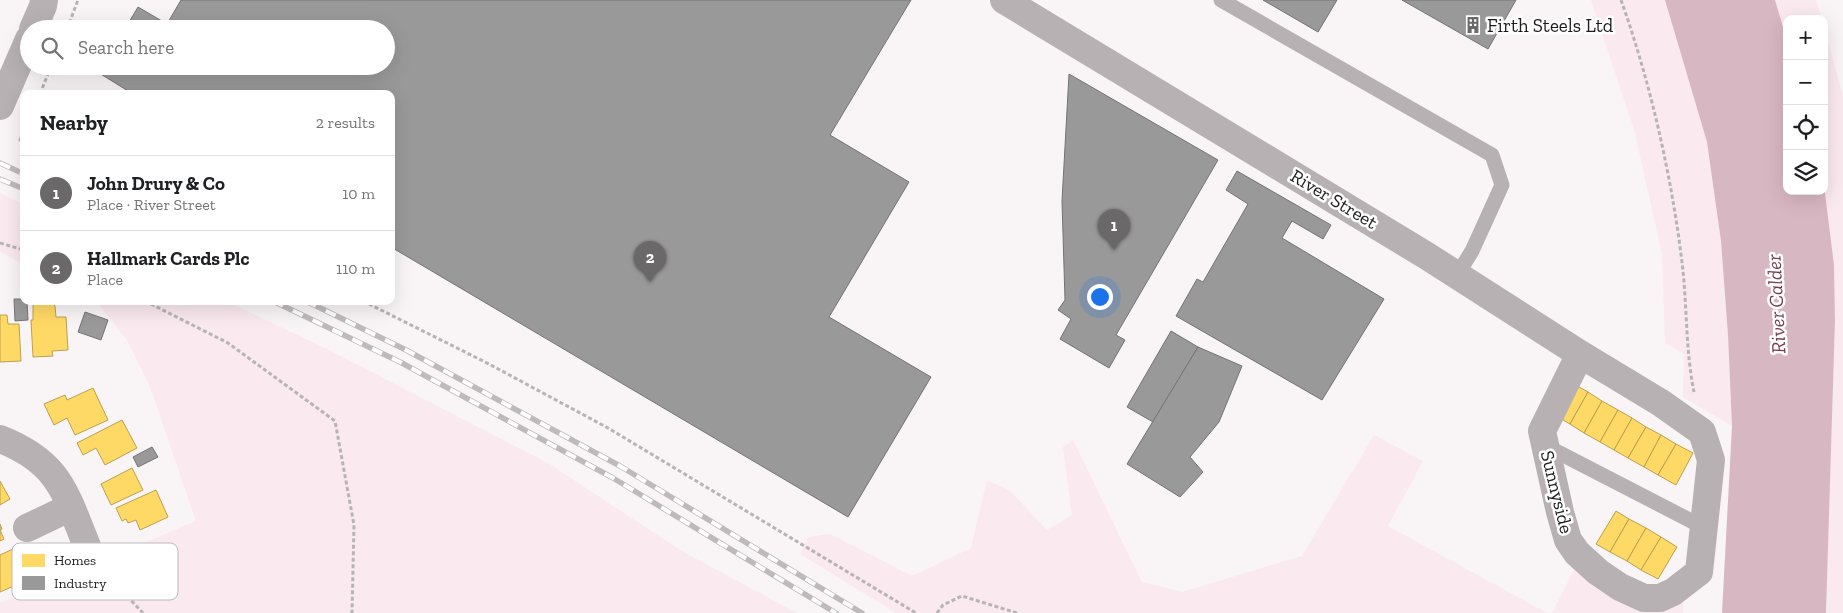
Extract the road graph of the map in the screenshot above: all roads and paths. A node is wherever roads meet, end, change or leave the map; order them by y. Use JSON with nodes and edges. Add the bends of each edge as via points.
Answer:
{"nodes":[{"id":1,"x":78,"y":0,"type":"edge"},
{"id":2,"x":1004,"y":0,"type":"edge"},
{"id":3,"x":1221,"y":0,"type":"edge"},
{"id":4,"x":1621,"y":0,"type":"edge"},
{"id":5,"x":71,"y":20,"type":"edge"},
{"id":6,"x":20,"y":60,"type":"edge"},
{"id":7,"x":47,"y":75,"type":"edge"},
{"id":8,"x":42,"y":90,"type":"edge"},
{"id":9,"x":0,"y":106,"type":"edge"},
{"id":10,"x":0,"y":243,"type":"edge"},
{"id":11,"x":20,"y":249,"type":"edge"},
{"id":12,"x":1457,"y":275,"type":"junction"},
{"id":13,"x":153,"y":305,"type":"edge"},
{"id":14,"x":371,"y":305,"type":"edge"},
{"id":15,"x":1580,"y":354,"type":"junction"},
{"id":16,"x":1702,"y":432,"type":"junction"},
{"id":17,"x":0,"y":439,"type":"edge"},
{"id":18,"x":1546,"y":446,"type":"junction"},
{"id":19,"x":71,"y":507,"type":"junction"},
{"id":20,"x":1703,"y":527,"type":"junction"},
{"id":21,"x":27,"y":528,"type":"dead end"},
{"id":22,"x":87,"y":543,"type":"edge"},
{"id":23,"x":131,"y":600,"type":"edge"},
{"id":24,"x":143,"y":613,"type":"edge"},
{"id":25,"x":352,"y":613,"type":"edge"},
{"id":26,"x":916,"y":613,"type":"edge"},
{"id":27,"x":937,"y":613,"type":"edge"},
{"id":28,"x":1017,"y":613,"type":"edge"}],
"edges":[{"from":1,"to":5,"type":"path"},
{"from":2,"to":12,"type":"street","name":"River Street"},
{"from":3,"to":12,"type":"lane","via":[[1492,156],[1502,186],[1472,251]]},
{"from":4,"to":16,"type":"path","via":[[1642,67],[1672,197],[1683,271],[1693,385]]},
{"from":6,"to":9,"type":"street"},
{"from":7,"to":8,"type":"path"},
{"from":10,"to":11,"type":"path"},
{"from":12,"to":15,"type":"street","name":"River Street"},
{"from":13,"to":25,"type":"path","via":[[228,342],[335,421],[354,525]]},
{"from":14,"to":26,"type":"path","via":[[608,428]]},
{"from":15,"to":16,"type":"street","name":"River Street"},
{"from":15,"to":18,"type":"street","name":"Sunnyside","via":[[1542,431]]},
{"from":16,"to":20,"type":"street","via":[[1711,460]]},
{"from":17,"to":19,"type":"street","via":[[21,448],[44,464],[62,487]]},
{"from":18,"to":20,"type":"lane"},
{"from":18,"to":20,"type":"street","name":"Sunnyside","via":[[1568,540],[1576,553],[1620,587],[1644,598],[1660,598],[1673,592],[1698,572]]},
{"from":19,"to":21,"type":"street"},
{"from":19,"to":22,"type":"street"},
{"from":23,"to":24,"type":"path"},
{"from":27,"to":28,"type":"path","via":[[943,605],[962,596]]}]}
